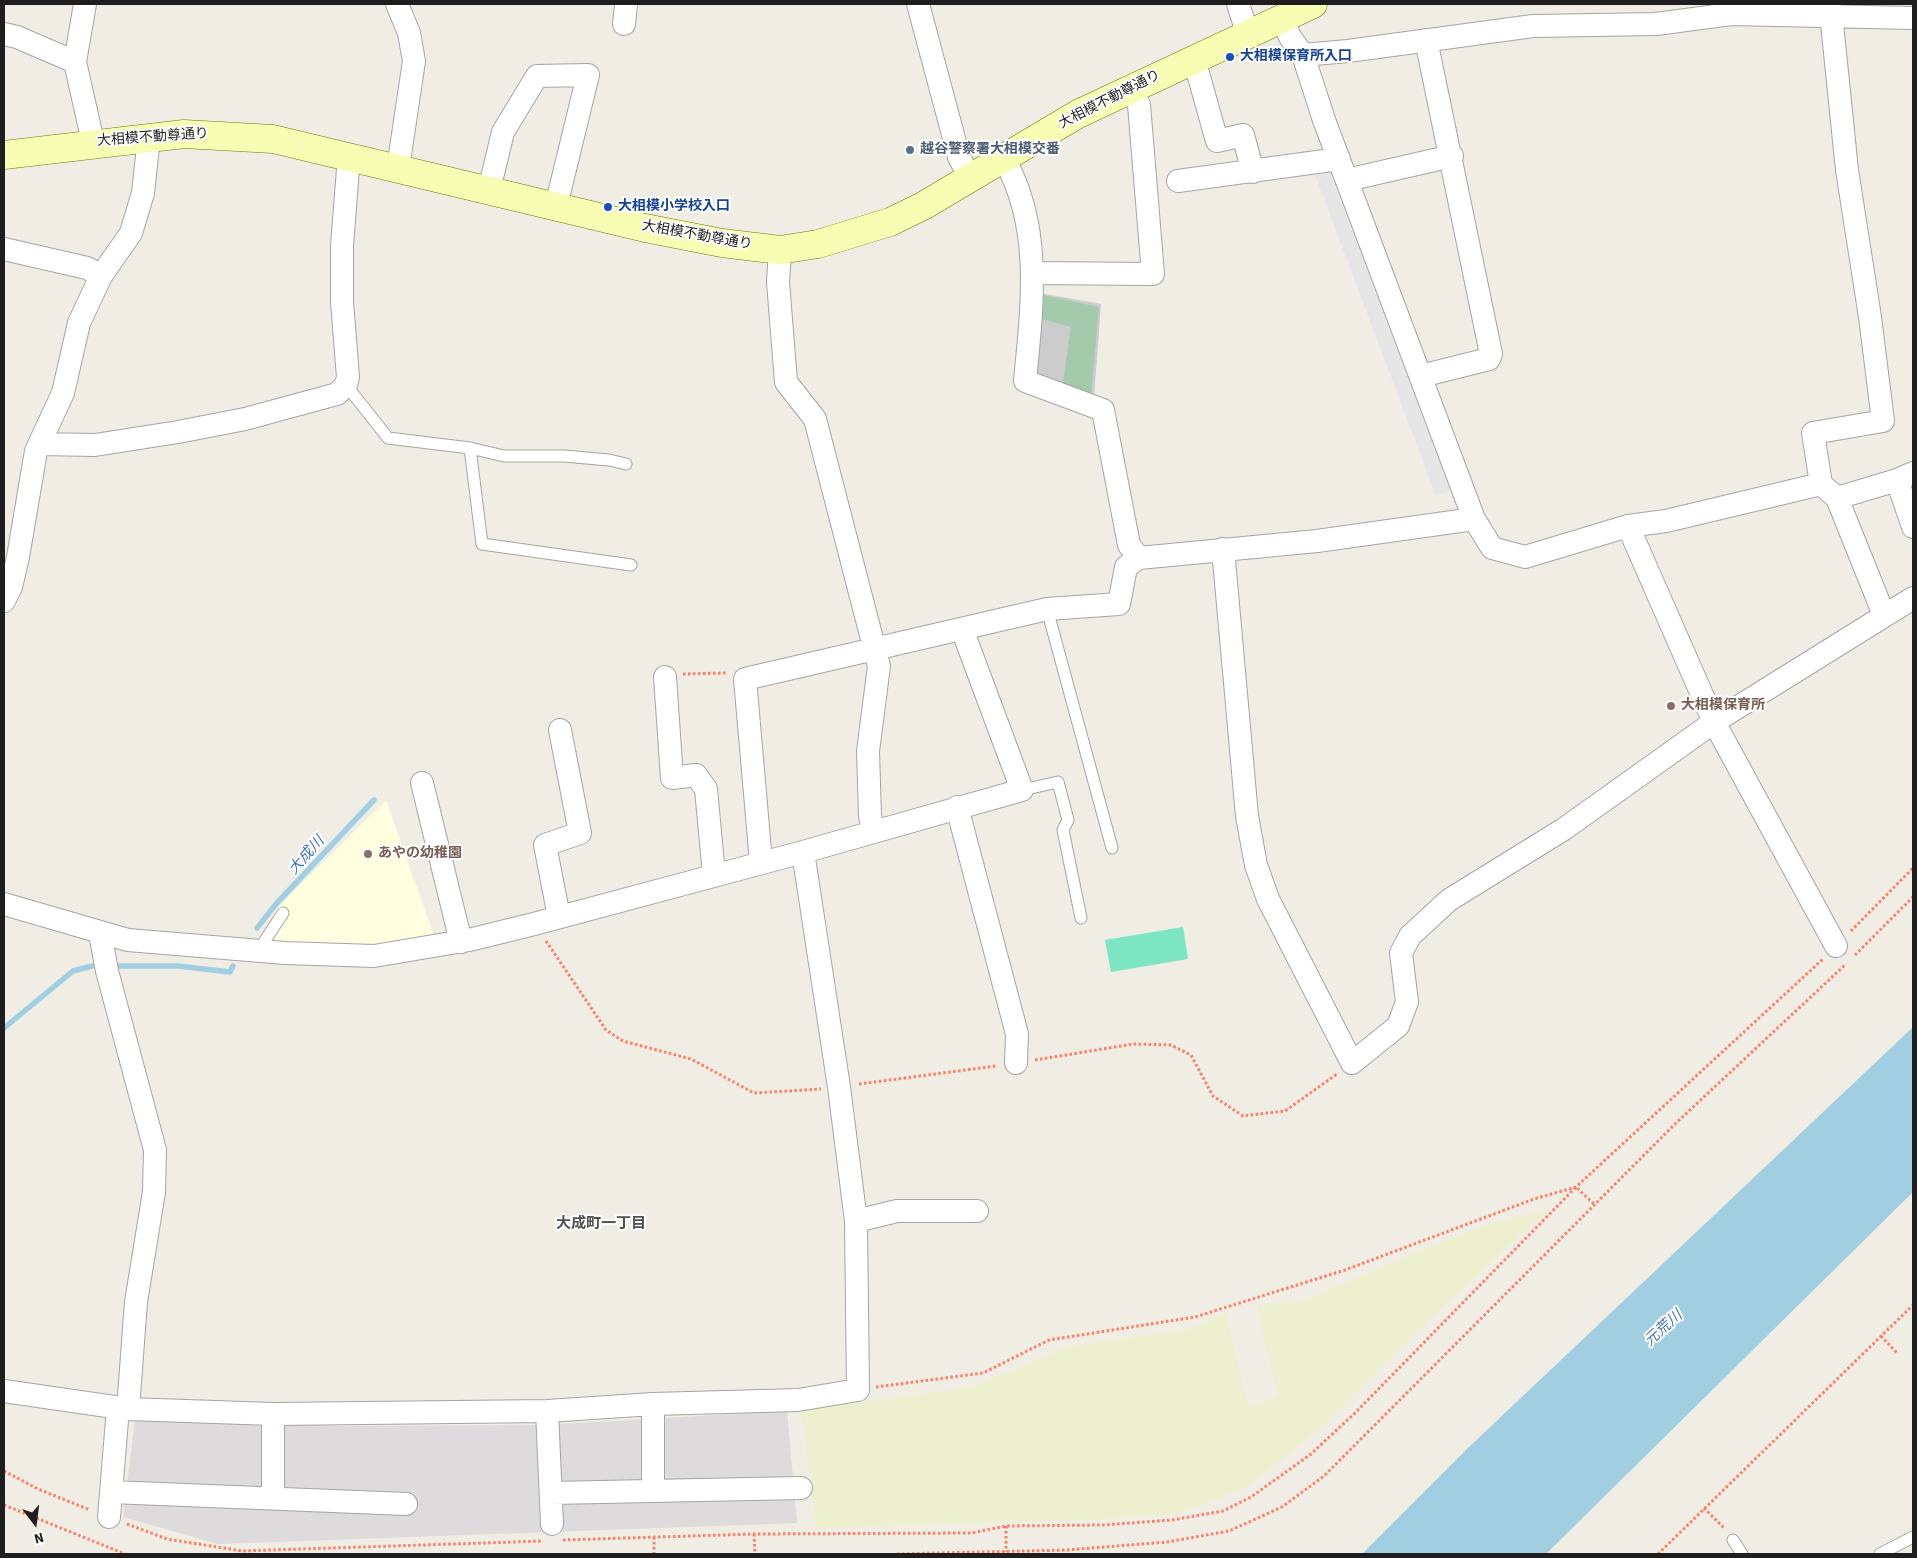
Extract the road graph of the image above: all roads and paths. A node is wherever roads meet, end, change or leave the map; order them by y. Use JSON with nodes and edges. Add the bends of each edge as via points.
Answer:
{"nodes":[{"id":1,"x":85,"y":4,"type":"edge"},
{"id":2,"x":397,"y":4,"type":"edge"},
{"id":3,"x":918,"y":4,"type":"edge"},
{"id":4,"x":1238,"y":4,"type":"edge"},
{"id":5,"x":1297,"y":9,"type":"edge"},
{"id":6,"x":1830,"y":9,"type":"edge"},
{"id":7,"x":1913,"y":18,"type":"edge"},
{"id":8,"x":4,"y":34,"type":"edge"},
{"id":9,"x":1248,"y":34,"type":"junction"},
{"id":10,"x":1426,"y":40,"type":"junction"},
{"id":11,"x":1303,"y":55,"type":"junction"},
{"id":12,"x":1194,"y":59,"type":"junction"},
{"id":13,"x":75,"y":62,"type":"junction"},
{"id":14,"x":1131,"y":88,"type":"junction"},
{"id":15,"x":149,"y":137,"type":"junction"},
{"id":16,"x":93,"y":142,"type":"junction"},
{"id":17,"x":4,"y":154,"type":"edge"},
{"id":18,"x":349,"y":156,"type":"junction"},
{"id":19,"x":1452,"y":156,"type":"junction"},
{"id":20,"x":1004,"y":159,"type":"junction"},
{"id":21,"x":1339,"y":159,"type":"junction"},
{"id":22,"x":398,"y":168,"type":"junction"},
{"id":23,"x":1253,"y":172,"type":"junction"},
{"id":24,"x":970,"y":178,"type":"junction"},
{"id":25,"x":1347,"y":180,"type":"junction"},
{"id":26,"x":1178,"y":181,"type":"dead end"},
{"id":27,"x":489,"y":190,"type":"junction"},
{"id":28,"x":556,"y":206,"type":"junction"},
{"id":29,"x":4,"y":248,"type":"edge"},
{"id":30,"x":780,"y":250,"type":"junction"},
{"id":31,"x":1033,"y":273,"type":"junction"},
{"id":32,"x":101,"y":276,"type":"junction"},
{"id":33,"x":1421,"y":376,"type":"junction"},
{"id":34,"x":346,"y":385,"type":"junction"},
{"id":35,"x":40,"y":444,"type":"junction"},
{"id":36,"x":470,"y":448,"type":"junction"},
{"id":37,"x":626,"y":464,"type":"dead end"},
{"id":38,"x":1905,"y":477,"type":"edge"},
{"id":39,"x":1829,"y":491,"type":"junction"},
{"id":40,"x":1474,"y":519,"type":"junction"},
{"id":41,"x":1628,"y":526,"type":"junction"},
{"id":42,"x":1913,"y":526,"type":"edge"},
{"id":43,"x":1223,"y":549,"type":"junction"},
{"id":44,"x":1139,"y":558,"type":"junction"},
{"id":45,"x":631,"y":565,"type":"dead end"},
{"id":46,"x":1913,"y":598,"type":"edge"},
{"id":47,"x":4,"y":601,"type":"edge"},
{"id":48,"x":1048,"y":609,"type":"junction"},
{"id":49,"x":1884,"y":615,"type":"junction"},
{"id":50,"x":962,"y":629,"type":"junction"},
{"id":51,"x":876,"y":650,"type":"junction"},
{"id":52,"x":665,"y":677,"type":"joint"},
{"id":53,"x":745,"y":679,"type":"junction"},
{"id":54,"x":1714,"y":722,"type":"junction"},
{"id":55,"x":560,"y":730,"type":"dead end"},
{"id":56,"x":422,"y":783,"type":"dead end"},
{"id":57,"x":1022,"y":790,"type":"junction"},
{"id":58,"x":957,"y":808,"type":"junction"},
{"id":59,"x":873,"y":831,"type":"junction"},
{"id":60,"x":1112,"y":848,"type":"dead end"},
{"id":61,"x":802,"y":852,"type":"junction"},
{"id":62,"x":761,"y":862,"type":"junction"},
{"id":63,"x":1913,"y":868,"type":"edge"},
{"id":64,"x":714,"y":875,"type":"junction"},
{"id":65,"x":1913,"y":897,"type":"edge"},
{"id":66,"x":4,"y":904,"type":"edge"},
{"id":67,"x":283,"y":913,"type":"dead end"},
{"id":68,"x":559,"y":917,"type":"junction"},
{"id":69,"x":1081,"y":918,"type":"dead end"},
{"id":70,"x":534,"y":924,"type":"junction"},
{"id":71,"x":100,"y":933,"type":"junction"},
{"id":72,"x":461,"y":942,"type":"junction"},
{"id":73,"x":1836,"y":946,"type":"junction"},
{"id":74,"x":264,"y":951,"type":"junction"},
{"id":75,"x":1016,"y":1063,"type":"junction"},
{"id":76,"x":1352,"y":1063,"type":"junction"},
{"id":77,"x":839,"y":1087,"type":"junction"},
{"id":78,"x":1576,"y":1187,"type":"junction"},
{"id":79,"x":1595,"y":1205,"type":"junction"},
{"id":80,"x":977,"y":1210,"type":"dead end"},
{"id":81,"x":856,"y":1220,"type":"junction"},
{"id":82,"x":1913,"y":1305,"type":"edge"},
{"id":83,"x":1881,"y":1336,"type":"junction"},
{"id":84,"x":1898,"y":1354,"type":"dead end"},
{"id":85,"x":858,"y":1390,"type":"junction"},
{"id":86,"x":4,"y":1391,"type":"edge"},
{"id":87,"x":653,"y":1404,"type":"junction"},
{"id":88,"x":123,"y":1408,"type":"junction"},
{"id":89,"x":547,"y":1411,"type":"junction"},
{"id":90,"x":273,"y":1414,"type":"junction"},
{"id":91,"x":4,"y":1471,"type":"edge"},
{"id":92,"x":801,"y":1488,"type":"dead end"},
{"id":93,"x":653,"y":1491,"type":"junction"},
{"id":94,"x":111,"y":1492,"type":"junction"},
{"id":95,"x":551,"y":1493,"type":"junction"},
{"id":96,"x":273,"y":1498,"type":"junction"},
{"id":97,"x":406,"y":1504,"type":"dead end"},
{"id":98,"x":4,"y":1505,"type":"edge"},
{"id":99,"x":1704,"y":1508,"type":"junction"},
{"id":100,"x":108,"y":1517,"type":"junction"},
{"id":101,"x":1722,"y":1525,"type":"dead end"},
{"id":102,"x":1006,"y":1526,"type":"junction"},
{"id":103,"x":754,"y":1534,"type":"junction"},
{"id":104,"x":551,"y":1535,"type":"junction"},
{"id":105,"x":654,"y":1537,"type":"junction"},
{"id":106,"x":1913,"y":1537,"type":"edge"},
{"id":107,"x":1733,"y":1540,"type":"dead end"},
{"id":108,"x":1006,"y":1552,"type":"junction"},
{"id":109,"x":125,"y":1554,"type":"edge"},
{"id":110,"x":654,"y":1554,"type":"edge"},
{"id":111,"x":755,"y":1554,"type":"edge"},
{"id":112,"x":897,"y":1554,"type":"edge"},
{"id":113,"x":1658,"y":1554,"type":"edge"},
{"id":114,"x":1742,"y":1554,"type":"edge"},
{"id":115,"x":1880,"y":1554,"type":"edge"}],
"edges":[{"from":1,"to":13,"type":"street"},
{"from":2,"to":22,"type":"street","via":[[409,33],[414,61]]},
{"from":3,"to":24,"type":"street","via":[[959,157]]},
{"from":4,"to":9,"type":"street"},
{"from":5,"to":9,"type":"street","name":"大相模不動尊通り"},
{"from":5,"to":11,"type":"street","via":[[1290,36]]},
{"from":6,"to":7,"type":"street"},
{"from":6,"to":10,"type":"street","via":[[1731,14],[1656,24],[1533,26]]},
{"from":6,"to":39,"type":"street","via":[[1847,170],[1883,421],[1813,433]]},
{"from":8,"to":13,"type":"street"},
{"from":9,"to":12,"type":"street","name":"大相模不動尊通り"},
{"from":10,"to":11,"type":"street"},
{"from":10,"to":19,"type":"street"},
{"from":11,"to":21,"type":"street"},
{"from":12,"to":14,"type":"street","name":"大相模不動尊通り"},
{"from":12,"to":23,"type":"street","via":[[1217,140],[1243,135]]},
{"from":13,"to":16,"type":"street"},
{"from":14,"to":20,"type":"street","name":"大相模不動尊通り","via":[[1078,114]]},
{"from":14,"to":31,"type":"street","via":[[1140,105],[1153,274]]},
{"from":15,"to":16,"type":"street","name":"大相模不動尊通り"},
{"from":15,"to":18,"type":"street","name":"大相模不動尊通り","via":[[184,134],[244,136]]},
{"from":15,"to":32,"type":"street","via":[[143,193],[131,233]]},
{"from":16,"to":17,"type":"street","name":"大相模不動尊通り"},
{"from":18,"to":22,"type":"street","name":"大相模不動尊通り"},
{"from":18,"to":34,"type":"street","via":[[342,246]]},
{"from":19,"to":25,"type":"street"},
{"from":19,"to":33,"type":"street","via":[[1491,354],[1489,359]]},
{"from":20,"to":24,"type":"street","name":"大相模不動尊通り"},
{"from":20,"to":31,"type":"street","via":[[1012,174],[1028,232]]},
{"from":21,"to":23,"type":"street"},
{"from":21,"to":25,"type":"street"},
{"from":22,"to":27,"type":"street","name":"大相模不動尊通り"},
{"from":23,"to":26,"type":"street"},
{"from":24,"to":30,"type":"street","name":"大相模不動尊通り","via":[[890,222],[818,244]]},
{"from":25,"to":33,"type":"street"},
{"from":27,"to":28,"type":"street","name":"大相模不動尊通り"},
{"from":27,"to":28,"type":"street","via":[[503,132],[536,76],[588,75]]},
{"from":28,"to":30,"type":"street","name":"大相模不動尊通り","via":[[722,243]]},
{"from":29,"to":32,"type":"street","via":[[87,268]]},
{"from":30,"to":51,"type":"street","via":[[778,282],[786,382],[815,419]]},
{"from":31,"to":44,"type":"street","via":[[1024,381],[1103,410],[1129,544]]},
{"from":32,"to":35,"type":"street","via":[[79,323],[62,392]]},
{"from":33,"to":40,"type":"street"},
{"from":34,"to":35,"type":"street","via":[[336,394],[245,419],[178,432],[95,445]]},
{"from":34,"to":36,"type":"lane","via":[[388,438]]},
{"from":35,"to":47,"type":"street","via":[[11,587]]},
{"from":36,"to":37,"type":"lane","via":[[504,456],[564,456]]},
{"from":36,"to":45,"type":"lane","via":[[482,544]]},
{"from":38,"to":39,"type":"street"},
{"from":38,"to":42,"type":"street"},
{"from":39,"to":41,"type":"street"},
{"from":39,"to":49,"type":"street"},
{"from":40,"to":41,"type":"street","via":[[1492,548],[1524,557]]},
{"from":40,"to":43,"type":"street","via":[[1317,541]]},
{"from":41,"to":54,"type":"street"},
{"from":43,"to":44,"type":"street"},
{"from":43,"to":76,"type":"street","via":[[1247,816],[1256,865],[1268,899]]},
{"from":44,"to":48,"type":"street","via":[[1126,567],[1119,604]]},
{"from":46,"to":49,"type":"street"},
{"from":48,"to":50,"type":"street"},
{"from":48,"to":60,"type":"lane"},
{"from":49,"to":54,"type":"street"},
{"from":50,"to":51,"type":"street"},
{"from":50,"to":57,"type":"street"},
{"from":51,"to":53,"type":"street"},
{"from":51,"to":59,"type":"street","via":[[879,666],[868,751]]},
{"from":52,"to":53,"type":"path","via":[[735,672]]},
{"from":52,"to":64,"type":"street","via":[[672,778],[696,775],[706,789]]},
{"from":53,"to":62,"type":"street"},
{"from":54,"to":73,"type":"street"},
{"from":54,"to":76,"type":"street","via":[[1564,829],[1449,900],[1410,936],[1401,953],[1407,1002],[1398,1026]]},
{"from":55,"to":68,"type":"street","via":[[580,833],[545,845]]},
{"from":56,"to":72,"type":"street"},
{"from":57,"to":58,"type":"street"},
{"from":57,"to":69,"type":"lane","via":[[1058,782],[1068,820],[1063,830]]},
{"from":58,"to":59,"type":"street"},
{"from":58,"to":75,"type":"street","via":[[1017,1034]]},
{"from":59,"to":61,"type":"street"},
{"from":61,"to":62,"type":"street"},
{"from":61,"to":77,"type":"street"},
{"from":62,"to":64,"type":"street"},
{"from":63,"to":73,"type":"path"},
{"from":64,"to":68,"type":"street"},
{"from":65,"to":79,"type":"path","via":[[1675,1124]]},
{"from":66,"to":71,"type":"street"},
{"from":67,"to":74,"type":"lane","via":[[264,942]]},
{"from":68,"to":70,"type":"street"},
{"from":70,"to":72,"type":"street"},
{"from":70,"to":77,"type":"path","via":[[606,1030],[622,1041],[691,1059],[754,1093]]},
{"from":71,"to":74,"type":"street","via":[[128,940]]},
{"from":71,"to":88,"type":"street","via":[[107,972],[155,1150],[154,1192]]},
{"from":72,"to":74,"type":"street","via":[[374,956]]},
{"from":73,"to":78,"type":"path"},
{"from":75,"to":76,"type":"path","via":[[1133,1044],[1170,1045],[1191,1055],[1213,1096],[1243,1116],[1285,1111]]},
{"from":75,"to":77,"type":"path"},
{"from":77,"to":81,"type":"street"},
{"from":78,"to":79,"type":"path"},
{"from":78,"to":85,"type":"path","via":[[1534,1199],[1345,1270],[1195,1318],[1049,1340],[983,1373]]},
{"from":78,"to":102,"type":"path","via":[[1356,1412],[1311,1454],[1251,1497],[1223,1510],[1172,1520],[1103,1525]]},
{"from":79,"to":108,"type":"path","via":[[1324,1476],[1282,1507],[1229,1531],[1167,1542]]},
{"from":80,"to":81,"type":"street","via":[[897,1211]]},
{"from":81,"to":85,"type":"street"},
{"from":82,"to":83,"type":"path"},
{"from":83,"to":84,"type":"path"},
{"from":83,"to":99,"type":"path"},
{"from":85,"to":87,"type":"street","via":[[798,1400]]},
{"from":86,"to":88,"type":"street"},
{"from":87,"to":89,"type":"street"},
{"from":87,"to":93,"type":"street"},
{"from":88,"to":90,"type":"street"},
{"from":88,"to":94,"type":"street"},
{"from":89,"to":90,"type":"street"},
{"from":89,"to":95,"type":"street"},
{"from":90,"to":96,"type":"street"},
{"from":91,"to":100,"type":"path","via":[[38,1489]]},
{"from":92,"to":93,"type":"street"},
{"from":93,"to":95,"type":"street"},
{"from":94,"to":96,"type":"street"},
{"from":94,"to":100,"type":"street"},
{"from":95,"to":104,"type":"street"},
{"from":96,"to":97,"type":"street"},
{"from":98,"to":109,"type":"path"},
{"from":99,"to":101,"type":"path"},
{"from":99,"to":113,"type":"path"},
{"from":100,"to":104,"type":"path","via":[[167,1539],[242,1551]]},
{"from":102,"to":103,"type":"path","via":[[972,1533]]},
{"from":102,"to":108,"type":"path"},
{"from":103,"to":105,"type":"path"},
{"from":103,"to":111,"type":"path"},
{"from":104,"to":105,"type":"path"},
{"from":105,"to":110,"type":"path"},
{"from":106,"to":115,"type":"lane"},
{"from":107,"to":114,"type":"lane"},
{"from":108,"to":112,"type":"path"}]}
